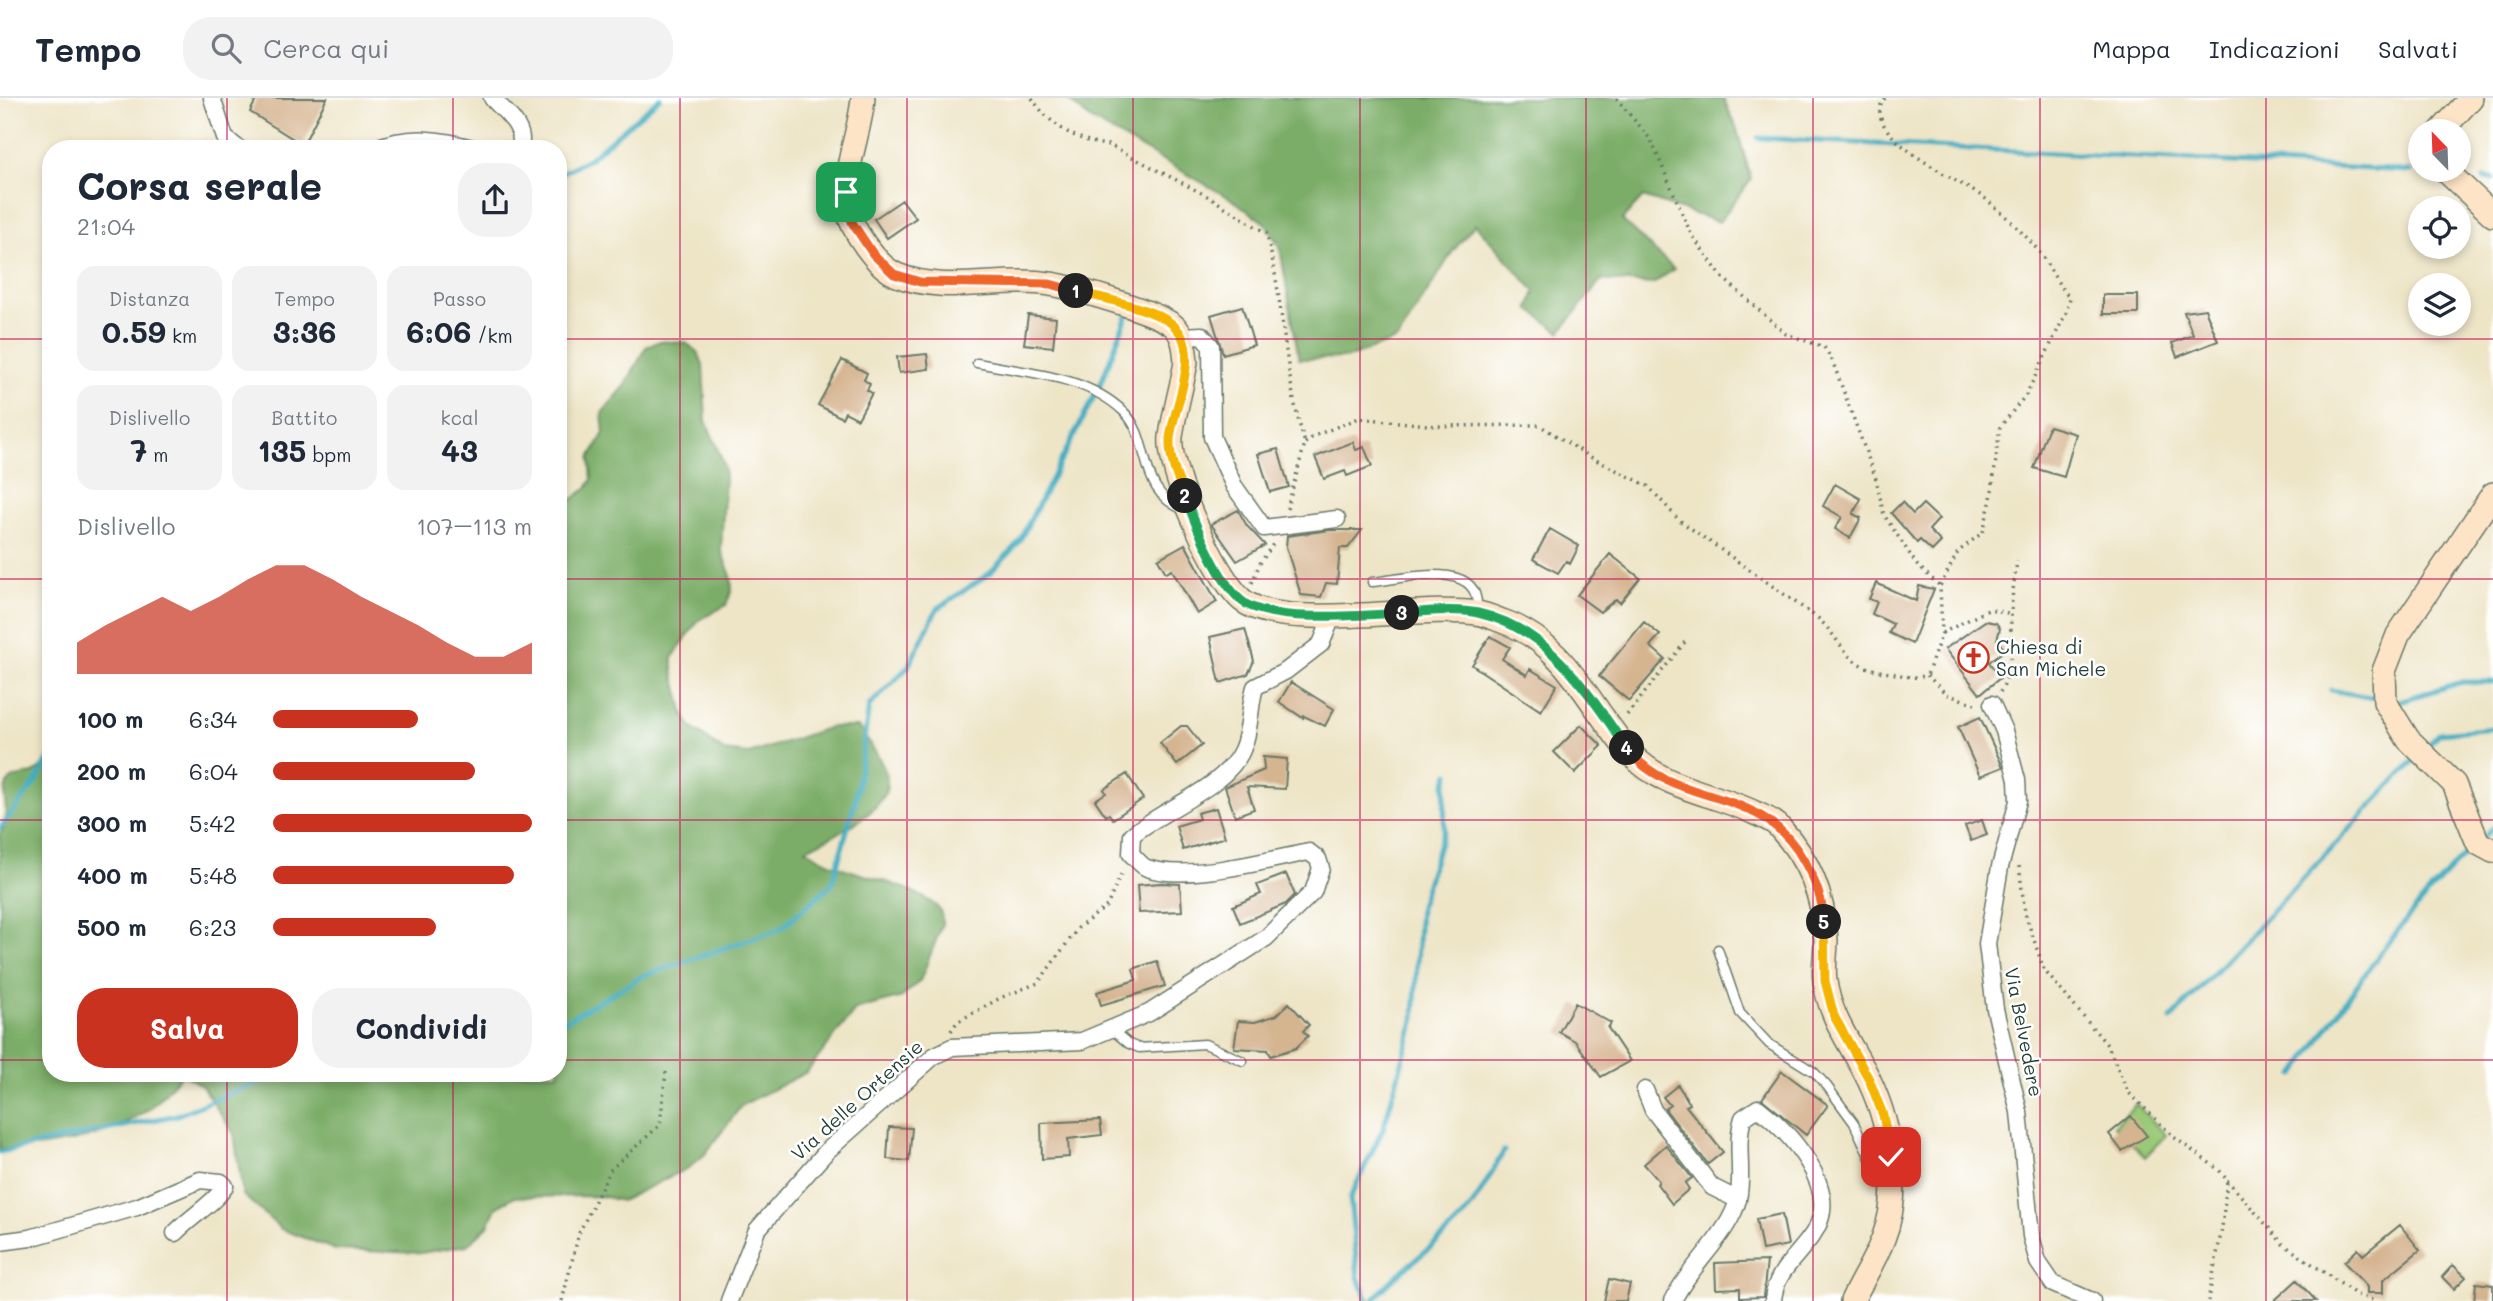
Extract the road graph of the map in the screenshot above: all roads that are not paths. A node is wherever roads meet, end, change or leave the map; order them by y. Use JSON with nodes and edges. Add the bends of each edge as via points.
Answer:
{"nodes":[{"id":1,"x":212,"y":98,"type":"edge"},
{"id":2,"x":492,"y":98,"type":"edge"},
{"id":3,"x":863,"y":98,"type":"edge"},
{"id":4,"x":2472,"y":98,"type":"edge"},
{"id":5,"x":2452,"y":119,"type":"edge"},
{"id":6,"x":228,"y":140,"type":"edge"},
{"id":7,"x":406,"y":140,"type":"edge"},
{"id":8,"x":432,"y":140,"type":"edge"},
{"id":9,"x":522,"y":140,"type":"edge"},
{"id":10,"x":2458,"y":182,"type":"edge"},
{"id":11,"x":2493,"y":215,"type":"edge"},
{"id":12,"x":1181,"y":336,"type":"junction"},
{"id":13,"x":977,"y":363,"type":"dead end"},
{"id":14,"x":2493,"y":494,"type":"edge"},
{"id":15,"x":1191,"y":512,"type":"junction"},
{"id":16,"x":1337,"y":519,"type":"dead end"},
{"id":17,"x":1372,"y":582,"type":"dead end"},
{"id":18,"x":1477,"y":613,"type":"junction"},
{"id":19,"x":1332,"y":617,"type":"junction"},
{"id":20,"x":1992,"y":704,"type":"road end"},
{"id":21,"x":2493,"y":851,"type":"edge"},
{"id":22,"x":1718,"y":949,"type":"dead end"},
{"id":23,"x":1111,"y":1029,"type":"junction"},
{"id":24,"x":1243,"y":1061,"type":"dead end"},
{"id":25,"x":1645,"y":1090,"type":"dead end"},
{"id":26,"x":1891,"y":1178,"type":"junction"},
{"id":27,"x":1738,"y":1200,"type":"junction"},
{"id":28,"x":175,"y":1233,"type":"dead end"},
{"id":29,"x":0,"y":1242,"type":"edge"},
{"id":30,"x":729,"y":1301,"type":"edge"},
{"id":31,"x":1673,"y":1301,"type":"edge"},
{"id":32,"x":1773,"y":1301,"type":"edge"},
{"id":33,"x":1852,"y":1301,"type":"edge"},
{"id":34,"x":2092,"y":1301,"type":"edge"}],
"edges":[{"from":1,"to":6,"type":"street"},
{"from":2,"to":9,"type":"street","via":[[520,130]]},
{"from":3,"to":12,"type":"street","via":[[846,206],[873,254],[894,274],[920,282],[1050,284],[1167,320]]},
{"from":4,"to":5,"type":"street"},
{"from":7,"to":8,"type":"street"},
{"from":10,"to":11,"type":"street"},
{"from":12,"to":15,"type":"street","via":[[1186,362],[1170,439],[1174,470]]},
{"from":12,"to":16,"type":"street","via":[[1202,335],[1211,346],[1212,437],[1234,486],[1264,528]]},
{"from":13,"to":15,"type":"lane","via":[[1085,385],[1104,396],[1127,415],[1148,477],[1178,508]]},
{"from":14,"to":21,"type":"street","via":[[2398,635],[2384,671],[2385,702],[2408,739],[2454,784],[2478,843]]},
{"from":15,"to":19,"type":"street","via":[[1230,588],[1246,603],[1265,611]]},
{"from":17,"to":18,"type":"lane","via":[[1452,575],[1474,588]]},
{"from":18,"to":19,"type":"street"},
{"from":18,"to":26,"type":"street","via":[[1508,623],[1545,645],[1571,669],[1632,755],[1662,779],[1729,800],[1776,823],[1800,852],[1823,906],[1825,981],[1834,1016],[1883,1115]]},
{"from":19,"to":23,"type":"street","name":"Via delle Ortensie","via":[[1321,644],[1286,671],[1255,687],[1241,753],[1201,791],[1152,818],[1132,835],[1131,853],[1144,867],[1168,872],[1217,869],[1309,852],[1321,868],[1313,892],[1266,937],[1149,1013]]},
{"from":20,"to":34,"type":"street","name":"Via Belvedere","via":[[2004,731],[2018,801],[2000,867],[1987,944],[1995,1009],[2019,1112],[2031,1236],[2038,1262],[2053,1284]]},
{"from":22,"to":26,"type":"lane","via":[[1740,1013],[1769,1044],[1814,1072],[1827,1086],[1854,1123],[1875,1169]]},
{"from":23,"to":24,"type":"lane","via":[[1139,1048],[1205,1044]]},
{"from":23,"to":30,"type":"street","name":"Via delle Ortensie","via":[[1082,1041],[952,1047],[934,1055],[827,1151],[757,1230]]},
{"from":25,"to":27,"type":"street","via":[[1653,1110],[1712,1187]]},
{"from":26,"to":33,"type":"street","via":[[1884,1236]]},
{"from":27,"to":31,"type":"street"},
{"from":27,"to":32,"type":"street","via":[[1738,1133],[1743,1118],[1758,1108],[1780,1125],[1815,1172],[1823,1204],[1817,1228],[1778,1278]]},
{"from":28,"to":29,"type":"street","via":[[220,1196],[225,1186],[221,1182],[200,1180],[137,1207],[30,1238]]}]}
